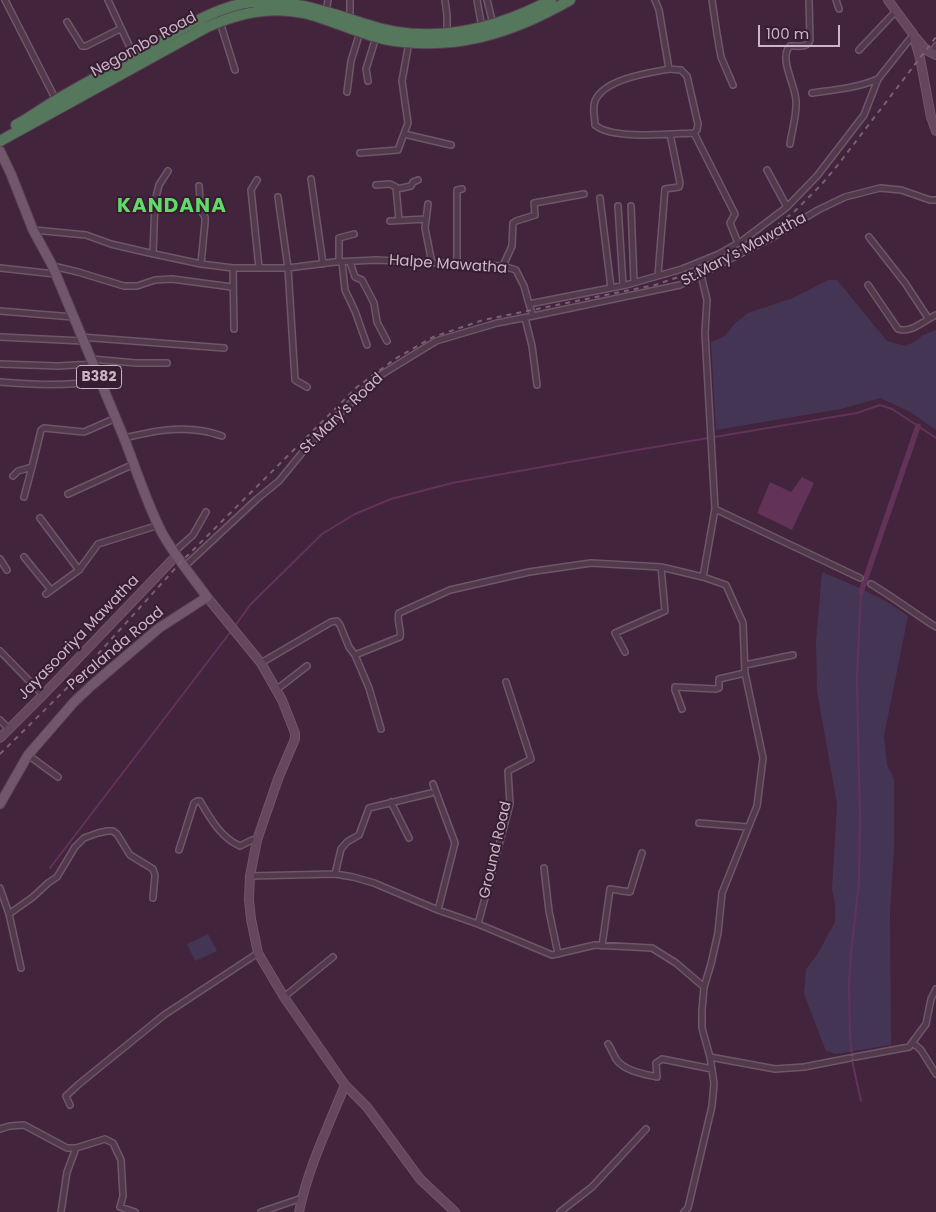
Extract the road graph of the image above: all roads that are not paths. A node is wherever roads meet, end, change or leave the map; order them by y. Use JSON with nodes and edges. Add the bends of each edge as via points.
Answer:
{"nodes":[{"id":1,"x":5,"y":0,"type":"edge"},
{"id":2,"x":108,"y":0,"type":"edge"},
{"id":3,"x":328,"y":0,"type":"edge"},
{"id":4,"x":350,"y":0,"type":"edge"},
{"id":5,"x":445,"y":0,"type":"edge"},
{"id":6,"x":476,"y":0,"type":"edge"},
{"id":7,"x":487,"y":0,"type":"edge"},
{"id":8,"x":551,"y":0,"type":"edge"},
{"id":9,"x":570,"y":0,"type":"edge"},
{"id":10,"x":655,"y":0,"type":"edge"},
{"id":11,"x":712,"y":0,"type":"edge"},
{"id":12,"x":809,"y":0,"type":"edge"},
{"id":13,"x":836,"y":0,"type":"edge"},
{"id":14,"x":888,"y":0,"type":"edge"},
{"id":15,"x":249,"y":1,"type":"edge"},
{"id":16,"x":305,"y":6,"type":"edge"},
{"id":17,"x":839,"y":9,"type":"dead end"},
{"id":18,"x":326,"y":11,"type":"junction"},
{"id":19,"x":896,"y":11,"type":"junction"},
{"id":20,"x":220,"y":21,"type":"junction"},
{"id":21,"x":67,"y":22,"type":"dead end"},
{"id":22,"x":349,"y":23,"type":"junction"},
{"id":23,"x":494,"y":25,"type":"junction"},
{"id":24,"x":482,"y":28,"type":"junction"},
{"id":25,"x":120,"y":29,"type":"junction"},
{"id":26,"x":360,"y":32,"type":"junction"},
{"id":27,"x":447,"y":33,"type":"junction"},
{"id":28,"x":914,"y":34,"type":"junction"},
{"id":29,"x":376,"y":37,"type":"junction"},
{"id":30,"x":409,"y":42,"type":"junction"},
{"id":31,"x":936,"y":46,"type":"edge"},
{"id":32,"x":859,"y":50,"type":"dead end"},
{"id":33,"x":933,"y":54,"type":"edge"},
{"id":34,"x":134,"y":57,"type":"junction"},
{"id":35,"x":669,"y":69,"type":"junction"},
{"id":36,"x":235,"y":70,"type":"dead end"},
{"id":37,"x":878,"y":79,"type":"junction"},
{"id":38,"x":368,"y":81,"type":"dead end"},
{"id":39,"x":733,"y":85,"type":"dead end"},
{"id":40,"x":348,"y":92,"type":"dead end"},
{"id":41,"x":812,"y":94,"type":"dead end"},
{"id":42,"x":56,"y":100,"type":"junction"},
{"id":43,"x":936,"y":130,"type":"edge"},
{"id":44,"x":694,"y":132,"type":"junction"},
{"id":45,"x":0,"y":133,"type":"edge"},
{"id":46,"x":404,"y":134,"type":"junction"},
{"id":47,"x":670,"y":134,"type":"junction"},
{"id":48,"x":0,"y":141,"type":"edge"},
{"id":49,"x":790,"y":144,"type":"dead end"},
{"id":50,"x":451,"y":145,"type":"dead end"},
{"id":51,"x":0,"y":151,"type":"edge"},
{"id":52,"x":360,"y":153,"type":"dead end"},
{"id":53,"x":767,"y":170,"type":"dead end"},
{"id":54,"x":168,"y":171,"type":"dead end"},
{"id":55,"x":311,"y":179,"type":"dead end"},
{"id":56,"x":257,"y":180,"type":"dead end"},
{"id":57,"x":418,"y":180,"type":"dead end"},
{"id":58,"x":376,"y":185,"type":"dead end"},
{"id":59,"x":198,"y":186,"type":"dead end"},
{"id":60,"x":397,"y":189,"type":"junction"},
{"id":61,"x":462,"y":189,"type":"dead end"},
{"id":62,"x":584,"y":194,"type":"dead end"},
{"id":63,"x":278,"y":197,"type":"dead end"},
{"id":64,"x":600,"y":198,"type":"dead end"},
{"id":65,"x":936,"y":200,"type":"edge"},
{"id":66,"x":428,"y":204,"type":"dead end"},
{"id":67,"x":618,"y":206,"type":"dead end"},
{"id":68,"x":631,"y":206,"type":"dead end"},
{"id":69,"x":787,"y":206,"type":"junction"},
{"id":70,"x":426,"y":219,"type":"junction"},
{"id":71,"x":390,"y":220,"type":"dead end"},
{"id":72,"x":399,"y":220,"type":"junction"},
{"id":73,"x":33,"y":230,"type":"junction"},
{"id":74,"x":354,"y":234,"type":"dead end"},
{"id":75,"x":869,"y":237,"type":"dead end"},
{"id":76,"x":738,"y":243,"type":"junction"},
{"id":77,"x":153,"y":254,"type":"junction"},
{"id":78,"x":340,"y":262,"type":"junction"},
{"id":79,"x":350,"y":262,"type":"junction"},
{"id":80,"x":432,"y":263,"type":"junction"},
{"id":81,"x":201,"y":264,"type":"junction"},
{"id":82,"x":323,"y":264,"type":"junction"},
{"id":83,"x":457,"y":264,"type":"junction"},
{"id":84,"x":503,"y":266,"type":"junction"},
{"id":85,"x":0,"y":268,"type":"edge"},
{"id":86,"x":233,"y":268,"type":"junction"},
{"id":87,"x":259,"y":268,"type":"junction"},
{"id":88,"x":288,"y":268,"type":"junction"},
{"id":89,"x":53,"y":270,"type":"junction"},
{"id":90,"x":658,"y":275,"type":"junction"},
{"id":91,"x":701,"y":276,"type":"junction"},
{"id":92,"x":634,"y":282,"type":"junction"},
{"id":93,"x":624,"y":285,"type":"junction"},
{"id":94,"x":868,"y":285,"type":"dead end"},
{"id":95,"x":232,"y":287,"type":"junction"},
{"id":96,"x":611,"y":288,"type":"junction"},
{"id":97,"x":529,"y":304,"type":"junction"},
{"id":98,"x":0,"y":311,"type":"edge"},
{"id":99,"x":936,"y":315,"type":"edge"},
{"id":100,"x":533,"y":316,"type":"junction"},
{"id":101,"x":73,"y":317,"type":"junction"},
{"id":102,"x":525,"y":318,"type":"junction"},
{"id":103,"x":928,"y":318,"type":"junction"},
{"id":104,"x":234,"y":329,"type":"dead end"},
{"id":105,"x":0,"y":337,"type":"edge"},
{"id":106,"x":82,"y":339,"type":"junction"},
{"id":107,"x":387,"y":341,"type":"dead end"},
{"id":108,"x":367,"y":345,"type":"dead end"},
{"id":109,"x":224,"y":348,"type":"dead end"},
{"id":110,"x":92,"y":361,"type":"junction"},
{"id":111,"x":167,"y":363,"type":"dead end"},
{"id":112,"x":0,"y":364,"type":"edge"},
{"id":113,"x":100,"y":381,"type":"junction"},
{"id":114,"x":0,"y":382,"type":"edge"},
{"id":115,"x":536,"y":385,"type":"dead end"},
{"id":116,"x":307,"y":387,"type":"dead end"},
{"id":117,"x":116,"y":418,"type":"junction"},
{"id":118,"x":222,"y":436,"type":"dead end"},
{"id":119,"x":124,"y":438,"type":"junction"},
{"id":120,"x":134,"y":464,"type":"junction"},
{"id":121,"x":32,"y":467,"type":"junction"},
{"id":122,"x":13,"y":476,"type":"dead end"},
{"id":123,"x":68,"y":494,"type":"dead end"},
{"id":124,"x":24,"y":496,"type":"dead end"},
{"id":125,"x":715,"y":509,"type":"junction"},
{"id":126,"x":206,"y":512,"type":"dead end"},
{"id":127,"x":40,"y":518,"type":"dead end"},
{"id":128,"x":159,"y":525,"type":"junction"},
{"id":129,"x":175,"y":554,"type":"junction"},
{"id":130,"x":24,"y":557,"type":"dead end"},
{"id":131,"x":0,"y":559,"type":"edge"},
{"id":132,"x":184,"y":567,"type":"junction"},
{"id":133,"x":661,"y":568,"type":"junction"},
{"id":134,"x":7,"y":570,"type":"dead end"},
{"id":135,"x":79,"y":570,"type":"junction"},
{"id":136,"x":703,"y":577,"type":"junction"},
{"id":137,"x":860,"y":578,"type":"tunnel mouth"},
{"id":138,"x":871,"y":584,"type":"tunnel mouth"},
{"id":139,"x":207,"y":597,"type":"junction"},
{"id":140,"x":936,"y":626,"type":"edge"},
{"id":141,"x":0,"y":651,"type":"edge"},
{"id":142,"x":625,"y":652,"type":"dead end"},
{"id":143,"x":794,"y":655,"type":"dead end"},
{"id":144,"x":355,"y":656,"type":"junction"},
{"id":145,"x":261,"y":663,"type":"junction"},
{"id":146,"x":307,"y":666,"type":"dead end"},
{"id":147,"x":745,"y":666,"type":"junction"},
{"id":148,"x":746,"y":673,"type":"junction"},
{"id":149,"x":506,"y":682,"type":"dead end"},
{"id":150,"x":276,"y":690,"type":"junction"},
{"id":151,"x":43,"y":695,"type":"junction"},
{"id":152,"x":682,"y":709,"type":"dead end"},
{"id":153,"x":0,"y":720,"type":"edge"},
{"id":154,"x":9,"y":729,"type":"junction"},
{"id":155,"x":381,"y":729,"type":"dead end"},
{"id":156,"x":0,"y":738,"type":"edge"},
{"id":157,"x":28,"y":756,"type":"junction"},
{"id":158,"x":58,"y":777,"type":"dead end"},
{"id":159,"x":433,"y":784,"type":"dead end"},
{"id":160,"x":431,"y":793,"type":"dead end"},
{"id":161,"x":391,"y":802,"type":"junction"},
{"id":162,"x":0,"y":804,"type":"edge"},
{"id":163,"x":699,"y":823,"type":"dead end"},
{"id":164,"x":748,"y":827,"type":"junction"},
{"id":165,"x":409,"y":838,"type":"dead end"},
{"id":166,"x":257,"y":840,"type":"junction"},
{"id":167,"x":179,"y":850,"type":"dead end"},
{"id":168,"x":642,"y":853,"type":"dead end"},
{"id":169,"x":544,"y":868,"type":"dead end"},
{"id":170,"x":335,"y":874,"type":"junction"},
{"id":171,"x":250,"y":876,"type":"junction"},
{"id":172,"x":0,"y":888,"type":"edge"},
{"id":173,"x":153,"y":898,"type":"dead end"},
{"id":174,"x":438,"y":910,"type":"junction"},
{"id":175,"x":9,"y":914,"type":"junction"},
{"id":176,"x":478,"y":924,"type":"junction"},
{"id":177,"x":602,"y":946,"type":"junction"},
{"id":178,"x":258,"y":953,"type":"junction"},
{"id":179,"x":558,"y":954,"type":"junction"},
{"id":180,"x":333,"y":957,"type":"dead end"},
{"id":181,"x":21,"y":968,"type":"dead end"},
{"id":182,"x":704,"y":987,"type":"junction"},
{"id":183,"x":936,"y":990,"type":"edge"},
{"id":184,"x":284,"y":998,"type":"junction"},
{"id":185,"x":913,"y":1043,"type":"junction"},
{"id":186,"x":608,"y":1044,"type":"dead end"},
{"id":187,"x":710,"y":1057,"type":"junction"},
{"id":188,"x":712,"y":1068,"type":"junction"},
{"id":189,"x":936,"y":1074,"type":"edge"},
{"id":190,"x":345,"y":1085,"type":"junction"},
{"id":191,"x":70,"y":1105,"type":"dead end"},
{"id":192,"x":0,"y":1129,"type":"edge"},
{"id":193,"x":646,"y":1129,"type":"dead end"},
{"id":194,"x":76,"y":1148,"type":"junction"},
{"id":195,"x":302,"y":1198,"type":"junction"},
{"id":196,"x":61,"y":1212,"type":"edge"},
{"id":197,"x":135,"y":1212,"type":"edge"},
{"id":198,"x":262,"y":1212,"type":"edge"},
{"id":199,"x":299,"y":1212,"type":"edge"},
{"id":200,"x":455,"y":1212,"type":"edge"},
{"id":201,"x":560,"y":1212,"type":"edge"},
{"id":202,"x":684,"y":1212,"type":"edge"}],
"edges":[{"from":1,"to":42,"type":"street"},
{"from":2,"to":25,"type":"street"},
{"from":3,"to":18,"type":"street"},
{"from":4,"to":22,"type":"street"},
{"from":5,"to":27,"type":"street"},
{"from":6,"to":24,"type":"street"},
{"from":7,"to":23,"type":"street"},
{"from":8,"to":23,"type":"highway","name":"Negombo Road"},
{"from":9,"to":30,"type":"highway","name":"Negombo Road","via":[[525,23],[492,35],[445,43]]},
{"from":10,"to":35,"type":"street"},
{"from":11,"to":39,"type":"street","via":[[721,57]]},
{"from":12,"to":49,"type":"street","via":[[809,43],[790,46],[786,50],[796,93]]},
{"from":13,"to":17,"type":"street"},
{"from":14,"to":19,"type":"street"},
{"from":15,"to":16,"type":"highway","name":"Negombo Road","via":[[279,0]]},
{"from":15,"to":34,"type":"highway","name":"Negombo Road","via":[[217,11]]},
{"from":16,"to":18,"type":"highway","name":"Negombo Road"},
{"from":16,"to":20,"type":"highway","name":"Negombo Road","via":[[244,13]]},
{"from":16,"to":22,"type":"highway","name":"Negombo Road"},
{"from":18,"to":22,"type":"highway","name":"Negombo Road"},
{"from":19,"to":28,"type":"street"},
{"from":19,"to":32,"type":"street"},
{"from":20,"to":36,"type":"street"},
{"from":20,"to":48,"type":"highway","name":"Negombo Road"},
{"from":21,"to":25,"type":"street","via":[[82,46]]},
{"from":22,"to":26,"type":"highway","name":"Negombo Road"},
{"from":22,"to":27,"type":"highway","name":"Negombo Road","via":[[401,32]]},
{"from":23,"to":24,"type":"highway","name":"Negombo Road"},
{"from":24,"to":27,"type":"highway","name":"Negombo Road"},
{"from":25,"to":34,"type":"street"},
{"from":26,"to":29,"type":"highway","name":"Negombo Road"},
{"from":26,"to":40,"type":"street","via":[[351,61]]},
{"from":28,"to":33,"type":"street"},
{"from":28,"to":37,"type":"street"},
{"from":28,"to":43,"type":"street","via":[[930,116]]},
{"from":29,"to":30,"type":"highway","name":"Negombo Road"},
{"from":29,"to":38,"type":"street","via":[[366,69]]},
{"from":30,"to":46,"type":"street","via":[[402,81],[408,123]]},
{"from":31,"to":33,"type":"street"},
{"from":34,"to":42,"type":"highway","name":"Negombo Road"},
{"from":35,"to":44,"type":"street","via":[[682,70],[687,76],[698,124]]},
{"from":35,"to":47,"type":"street","via":[[621,80],[602,90],[594,106],[595,125],[600,129],[620,134]]},
{"from":37,"to":41,"type":"street"},
{"from":37,"to":69,"type":"street","via":[[864,114],[817,176]]},
{"from":42,"to":45,"type":"highway","name":"Negombo Road"},
{"from":44,"to":47,"type":"street"},
{"from":44,"to":76,"type":"street","via":[[735,214],[730,223]]},
{"from":46,"to":50,"type":"street"},
{"from":46,"to":52,"type":"street","via":[[398,150]]},
{"from":47,"to":90,"type":"street","via":[[680,183],[679,187],[665,189]]},
{"from":51,"to":73,"type":"main road","number":"B382"},
{"from":53,"to":69,"type":"street"},
{"from":54,"to":77,"type":"street","via":[[159,185],[155,202]]},
{"from":55,"to":82,"type":"street"},
{"from":56,"to":87,"type":"street","via":[[251,190]]},
{"from":57,"to":60,"type":"street"},
{"from":58,"to":60,"type":"street","via":[[390,184]]},
{"from":59,"to":81,"type":"street","via":[[200,212],[205,217]]},
{"from":60,"to":72,"type":"street"},
{"from":61,"to":83,"type":"street","via":[[458,190]]},
{"from":62,"to":84,"type":"street","via":[[534,203],[535,215],[513,223],[512,246]]},
{"from":63,"to":88,"type":"street"},
{"from":64,"to":96,"type":"street"},
{"from":65,"to":91,"type":"street","name":"St.Mary's Mawatha","via":[[880,188],[845,197]]},
{"from":66,"to":70,"type":"street"},
{"from":67,"to":93,"type":"street"},
{"from":68,"to":92,"type":"street"},
{"from":69,"to":76,"type":"street"},
{"from":70,"to":72,"type":"street"},
{"from":70,"to":80,"type":"street"},
{"from":71,"to":72,"type":"street"},
{"from":73,"to":77,"type":"street","name":"Halpe Mawatha","via":[[86,235]]},
{"from":73,"to":89,"type":"main road","number":"B382"},
{"from":74,"to":78,"type":"street","via":[[339,238]]},
{"from":75,"to":103,"type":"street","via":[[905,282]]},
{"from":76,"to":90,"type":"street","via":[[682,269]]},
{"from":77,"to":81,"type":"street","name":"Halpe Mawatha"},
{"from":78,"to":79,"type":"street","name":"Halpe Mawatha"},
{"from":78,"to":82,"type":"street","name":"Halpe Mawatha"},
{"from":78,"to":108,"type":"street","via":[[345,290]]},
{"from":79,"to":80,"type":"street","name":"Halpe Mawatha"},
{"from":79,"to":107,"type":"street","via":[[355,277],[362,280],[374,303],[377,322]]},
{"from":80,"to":83,"type":"street","name":"Halpe Mawatha"},
{"from":81,"to":86,"type":"street","name":"Halpe Mawatha"},
{"from":82,"to":88,"type":"street","name":"Halpe Mawatha"},
{"from":83,"to":84,"type":"street","name":"Halpe Mawatha"},
{"from":84,"to":97,"type":"street","name":"Halpe Mawatha","via":[[516,270]]},
{"from":85,"to":89,"type":"street"},
{"from":86,"to":87,"type":"street","name":"Halpe Mawatha"},
{"from":86,"to":95,"type":"street"},
{"from":87,"to":88,"type":"street","name":"Halpe Mawatha"},
{"from":88,"to":116,"type":"street","via":[[295,380]]},
{"from":89,"to":95,"type":"street","via":[[78,272],[124,286],[172,279]]},
{"from":89,"to":101,"type":"main road","number":"B382"},
{"from":90,"to":92,"type":"street"},
{"from":91,"to":100,"type":"street","name":"St.Mary's Mawatha","via":[[680,285]]},
{"from":91,"to":125,"type":"street","via":[[707,300],[705,332]]},
{"from":92,"to":93,"type":"street"},
{"from":93,"to":96,"type":"street"},
{"from":94,"to":103,"type":"street","via":[[898,329],[909,330]]},
{"from":95,"to":104,"type":"street"},
{"from":96,"to":97,"type":"street"},
{"from":97,"to":100,"type":"street"},
{"from":98,"to":101,"type":"street"},
{"from":99,"to":103,"type":"street"},
{"from":100,"to":102,"type":"street","name":"St Mary's Road"},
{"from":101,"to":106,"type":"main road","number":"B382"},
{"from":102,"to":115,"type":"street"},
{"from":102,"to":132,"type":"street","name":"St Mary's Road","via":[[436,341],[379,376],[336,416],[279,480]]},
{"from":105,"to":106,"type":"street"},
{"from":106,"to":109,"type":"street"},
{"from":106,"to":110,"type":"main road","number":"B382"},
{"from":110,"to":111,"type":"street"},
{"from":110,"to":112,"type":"street","via":[[58,366]]},
{"from":110,"to":113,"type":"main road","number":"B382"},
{"from":113,"to":114,"type":"street","via":[[37,385]]},
{"from":113,"to":117,"type":"main road","number":"B382"},
{"from":117,"to":119,"type":"main road","number":"B382"},
{"from":117,"to":121,"type":"street","via":[[84,432],[44,428]]},
{"from":118,"to":119,"type":"street","via":[[182,429]]},
{"from":119,"to":120,"type":"main road","number":"B382"},
{"from":120,"to":123,"type":"street"},
{"from":120,"to":128,"type":"main road","number":"B382"},
{"from":121,"to":122,"type":"street"},
{"from":121,"to":124,"type":"street"},
{"from":125,"to":136,"type":"street"},
{"from":125,"to":137,"type":"street"},
{"from":126,"to":129,"type":"street","via":[[193,534]]},
{"from":127,"to":135,"type":"street"},
{"from":128,"to":129,"type":"main road","number":"B382"},
{"from":128,"to":135,"type":"street","via":[[98,544]]},
{"from":129,"to":132,"type":"main road","number":"B382"},
{"from":129,"to":151,"type":"street","name":"Jayasooriya Mawatha"},
{"from":130,"to":135,"type":"street","via":[[48,592]]},
{"from":131,"to":134,"type":"street"},
{"from":132,"to":139,"type":"main road","number":"B382"},
{"from":133,"to":136,"type":"street"},
{"from":133,"to":142,"type":"street","via":[[665,611],[615,633]]},
{"from":133,"to":144,"type":"street","via":[[591,563],[529,572],[450,590],[399,613],[400,636]]},
{"from":136,"to":147,"type":"street","via":[[726,585],[743,623]]},
{"from":138,"to":140,"type":"street"},
{"from":139,"to":145,"type":"street"},
{"from":139,"to":157,"type":"main road","name":"Peralanda Road","via":[[160,628],[90,686]]},
{"from":141,"to":151,"type":"street"},
{"from":143,"to":147,"type":"street"},
{"from":144,"to":145,"type":"street","via":[[337,621]]},
{"from":144,"to":155,"type":"street"},
{"from":145,"to":150,"type":"street"},
{"from":146,"to":150,"type":"street"},
{"from":147,"to":148,"type":"street"},
{"from":148,"to":152,"type":"street","via":[[719,679],[716,689],[675,687]]},
{"from":148,"to":164,"type":"street","via":[[764,758],[757,806]]},
{"from":149,"to":176,"type":"street","name":"Ground Road","via":[[531,759],[508,771],[510,804]]},
{"from":150,"to":166,"type":"street","via":[[295,739]]},
{"from":151,"to":154,"type":"street","name":"Jayasooriya Mawatha"},
{"from":153,"to":154,"type":"street"},
{"from":154,"to":156,"type":"street","name":"Jayasooriya Mawatha"},
{"from":157,"to":158,"type":"street"},
{"from":157,"to":162,"type":"main road","name":"Peralanda Road"},
{"from":159,"to":174,"type":"street","via":[[455,843]]},
{"from":160,"to":161,"type":"street"},
{"from":161,"to":165,"type":"street"},
{"from":161,"to":170,"type":"street","via":[[369,808],[359,834],[341,849]]},
{"from":163,"to":164,"type":"street"},
{"from":164,"to":182,"type":"street","via":[[722,893],[718,933]]},
{"from":166,"to":167,"type":"street","via":[[240,846],[234,844],[196,801]]},
{"from":166,"to":171,"type":"street"},
{"from":168,"to":177,"type":"street","via":[[630,892],[610,888]]},
{"from":169,"to":179,"type":"street"},
{"from":170,"to":171,"type":"street"},
{"from":170,"to":174,"type":"street","via":[[374,883]]},
{"from":171,"to":178,"type":"street","via":[[250,919]]},
{"from":172,"to":175,"type":"street"},
{"from":173,"to":175,"type":"street","via":[[153,869],[130,855],[117,834],[108,831],[84,838],[57,877]]},
{"from":174,"to":176,"type":"street"},
{"from":175,"to":181,"type":"street"},
{"from":176,"to":179,"type":"street","via":[[552,955]]},
{"from":177,"to":179,"type":"street"},
{"from":177,"to":182,"type":"street","via":[[652,948]]},
{"from":178,"to":184,"type":"street"},
{"from":178,"to":191,"type":"street","via":[[164,1015],[66,1096]]},
{"from":180,"to":184,"type":"street"},
{"from":182,"to":187,"type":"street","via":[[702,1028]]},
{"from":183,"to":185,"type":"street","via":[[926,1024]]},
{"from":184,"to":190,"type":"street"},
{"from":185,"to":187,"type":"street","via":[[909,1047],[804,1067],[775,1068]]},
{"from":185,"to":189,"type":"street"},
{"from":186,"to":188,"type":"street","via":[[616,1060],[635,1072],[657,1077],[656,1063],[662,1060]]},
{"from":187,"to":188,"type":"street"},
{"from":188,"to":202,"type":"street","via":[[712,1106],[688,1208]]},
{"from":190,"to":195,"type":"street"},
{"from":190,"to":200,"type":"street","via":[[366,1107],[420,1179]]},
{"from":192,"to":194,"type":"street","via":[[24,1125],[67,1148]]},
{"from":193,"to":201,"type":"street","via":[[592,1187]]},
{"from":194,"to":196,"type":"street","via":[[67,1172]]},
{"from":194,"to":197,"type":"street","via":[[105,1139],[113,1143],[121,1160],[123,1196],[120,1206]]},
{"from":195,"to":198,"type":"street"},
{"from":195,"to":199,"type":"street"}]}
